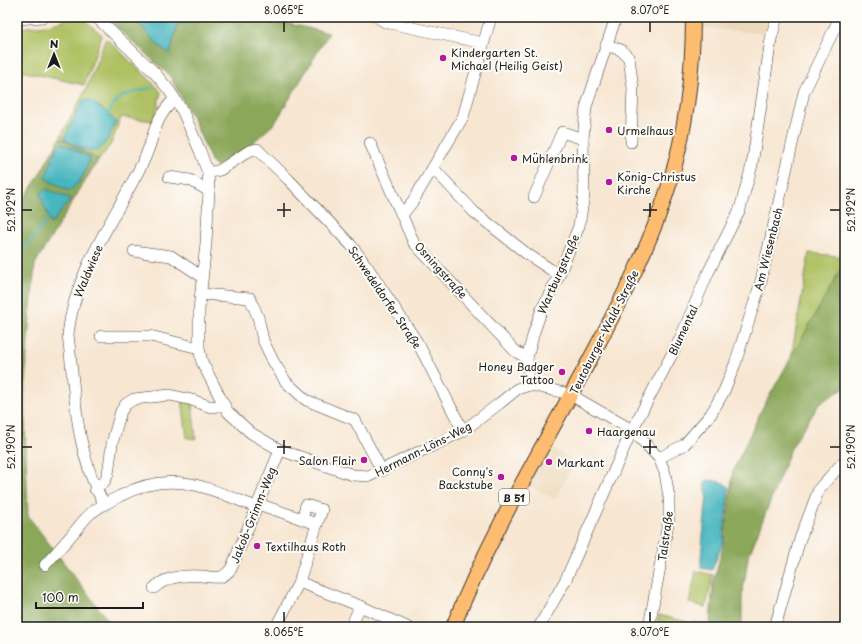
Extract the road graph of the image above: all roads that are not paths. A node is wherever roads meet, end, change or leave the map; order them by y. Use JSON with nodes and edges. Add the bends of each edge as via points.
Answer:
{"nodes":[{"id":1,"x":43,"y":17,"type":"edge"},
{"id":2,"x":96,"y":17,"type":"edge"},
{"id":3,"x":377,"y":17,"type":"edge"},
{"id":4,"x":491,"y":17,"type":"edge"},
{"id":5,"x":616,"y":17,"type":"edge"},
{"id":6,"x":693,"y":17,"type":"edge"},
{"id":7,"x":778,"y":17,"type":"edge"},
{"id":8,"x":840,"y":17,"type":"edge"},
{"id":9,"x":17,"y":19,"type":"edge"},
{"id":10,"x":484,"y":39,"type":"junction"},
{"id":11,"x":606,"y":45,"type":"junction"},
{"id":12,"x":172,"y":95,"type":"junction"},
{"id":13,"x":583,"y":139,"type":"junction"},
{"id":14,"x":631,"y":142,"type":"dead end"},
{"id":15,"x":370,"y":143,"type":"dead end"},
{"id":16,"x":433,"y":168,"type":"junction"},
{"id":17,"x":208,"y":173,"type":"junction"},
{"id":18,"x":169,"y":177,"type":"dead end"},
{"id":19,"x":208,"y":191,"type":"junction"},
{"id":20,"x":534,"y":196,"type":"dead end"},
{"id":21,"x":402,"y":215,"type":"junction"},
{"id":22,"x":134,"y":251,"type":"dead end"},
{"id":23,"x":559,"y":275,"type":"junction"},
{"id":24,"x":201,"y":276,"type":"junction"},
{"id":25,"x":201,"y":294,"type":"junction"},
{"id":26,"x":101,"y":336,"type":"dead end"},
{"id":27,"x":199,"y":348,"type":"junction"},
{"id":28,"x":527,"y":358,"type":"junction"},
{"id":29,"x":530,"y":385,"type":"junction"},
{"id":30,"x":571,"y":395,"type":"junction"},
{"id":31,"x":224,"y":405,"type":"junction"},
{"id":32,"x":632,"y":430,"type":"junction"},
{"id":33,"x":463,"y":431,"type":"junction"},
{"id":34,"x":280,"y":450,"type":"junction"},
{"id":35,"x":659,"y":458,"type":"junction"},
{"id":36,"x":845,"y":460,"type":"edge"},
{"id":37,"x":382,"y":471,"type":"junction"},
{"id":38,"x":95,"y":489,"type":"junction"},
{"id":39,"x":104,"y":504,"type":"junction"},
{"id":40,"x":257,"y":506,"type":"junction"},
{"id":41,"x":45,"y":565,"type":"dead end"},
{"id":42,"x":299,"y":582,"type":"junction"},
{"id":43,"x":154,"y":588,"type":"dead end"},
{"id":44,"x":360,"y":606,"type":"junction"},
{"id":45,"x":276,"y":627,"type":"edge"},
{"id":46,"x":351,"y":627,"type":"edge"},
{"id":47,"x":407,"y":627,"type":"edge"},
{"id":48,"x":453,"y":627,"type":"edge"},
{"id":49,"x":539,"y":627,"type":"edge"},
{"id":50,"x":650,"y":627,"type":"edge"},
{"id":51,"x":775,"y":627,"type":"edge"}],
"edges":[{"from":1,"to":9,"type":"street"},
{"from":2,"to":12,"type":"street","name":"Hermann-Löns-Weg","via":[[154,72]]},
{"from":3,"to":10,"type":"street","via":[[386,22]]},
{"from":4,"to":10,"type":"street"},
{"from":5,"to":11,"type":"street","name":"Wartburgstraße"},
{"from":6,"to":30,"type":"main road","name":"Teutoburger-Wald-Straße","number":"B 51","via":[[687,98],[671,180],[647,247],[629,286]]},
{"from":7,"to":32,"type":"street","name":"Blumental","via":[[771,39],[752,165],[740,209],[708,273],[680,339]]},
{"from":8,"to":35,"type":"street","name":"Am Wiesenbach","via":[[804,92],[760,285],[735,364],[710,414],[684,445]]},
{"from":10,"to":16,"type":"street","via":[[463,117]]},
{"from":11,"to":13,"type":"street","name":"Wartburgstraße","via":[[586,107]]},
{"from":11,"to":14,"type":"street","via":[[621,50],[629,58],[633,88]]},
{"from":12,"to":17,"type":"street","name":"Hermann-Löns-Weg","via":[[183,112]]},
{"from":12,"to":38,"type":"street","name":"Waldwiese","via":[[160,116],[144,159],[78,289],[69,324],[68,334],[83,455]]},
{"from":13,"to":20,"type":"street","via":[[562,132]]},
{"from":13,"to":23,"type":"street","name":"Wartburgstraße","via":[[584,195],[579,226]]},
{"from":15,"to":21,"type":"street","name":"Osningstraße"},
{"from":16,"to":21,"type":"street"},
{"from":16,"to":23,"type":"street","via":[[474,212],[527,254]]},
{"from":17,"to":19,"type":"street","name":"Hermann-Löns-Weg"},
{"from":17,"to":33,"type":"street","name":"Schwedeldorfer Straße","via":[[220,170],[257,149],[289,180],[351,245],[386,294],[419,345]]},
{"from":18,"to":19,"type":"street","via":[[190,180]]},
{"from":19,"to":24,"type":"street","name":"Hermann-Löns-Weg","via":[[206,243]]},
{"from":21,"to":28,"type":"street","name":"Osningstraße","via":[[414,243],[515,350]]},
{"from":22,"to":24,"type":"street","via":[[171,256]]},
{"from":23,"to":28,"type":"street","name":"Wartburgstraße","via":[[542,309]]},
{"from":24,"to":25,"type":"street","name":"Hermann-Löns-Weg"},
{"from":25,"to":27,"type":"street","name":"Hermann-Löns-Weg"},
{"from":25,"to":37,"type":"street","via":[[250,298],[258,317],[263,340],[286,382],[306,400],[355,420]]},
{"from":26,"to":27,"type":"street","via":[[150,336]]},
{"from":27,"to":31,"type":"street","name":"Hermann-Löns-Weg","via":[[202,362]]},
{"from":28,"to":29,"type":"street","name":"Wartburgstraße"},
{"from":29,"to":30,"type":"street"},
{"from":29,"to":33,"type":"street","name":"Hermann-Löns-Weg","via":[[517,389]]},
{"from":30,"to":32,"type":"street","name":"Talstraße"},
{"from":30,"to":48,"type":"main road","name":"Teutoburger-Wald-Straße","number":"B 51","via":[[509,507]]},
{"from":31,"to":34,"type":"street","name":"Hermann-Löns-Weg","via":[[251,433]]},
{"from":31,"to":38,"type":"street","via":[[211,407],[170,395],[134,399],[126,404],[117,424],[108,474],[104,482]]},
{"from":32,"to":35,"type":"street","name":"Talstraße"},
{"from":32,"to":49,"type":"street","name":"Blumental","via":[[566,579]]},
{"from":33,"to":37,"type":"street","name":"Hermann-Löns-Weg"},
{"from":34,"to":37,"type":"street","name":"Hermann-Löns-Weg","via":[[353,475],[370,476]]},
{"from":34,"to":40,"type":"street","name":"Jakob-Grimm-Weg"},
{"from":35,"to":50,"type":"street","name":"Talstraße","via":[[670,497],[669,518]]},
{"from":36,"to":51,"type":"street","via":[[819,489],[800,539]]},
{"from":38,"to":39,"type":"street","name":"Waldwiese"},
{"from":39,"to":40,"type":"street","via":[[147,484],[178,482],[195,484]]},
{"from":39,"to":41,"type":"street","via":[[91,514]]},
{"from":40,"to":42,"type":"street","via":[[317,524]]},
{"from":40,"to":43,"type":"street","name":"Jakob-Grimm-Weg","via":[[235,562],[226,575],[174,578]]},
{"from":42,"to":44,"type":"street"},
{"from":42,"to":45,"type":"street"},
{"from":44,"to":46,"type":"street"},
{"from":44,"to":47,"type":"street"}]}
